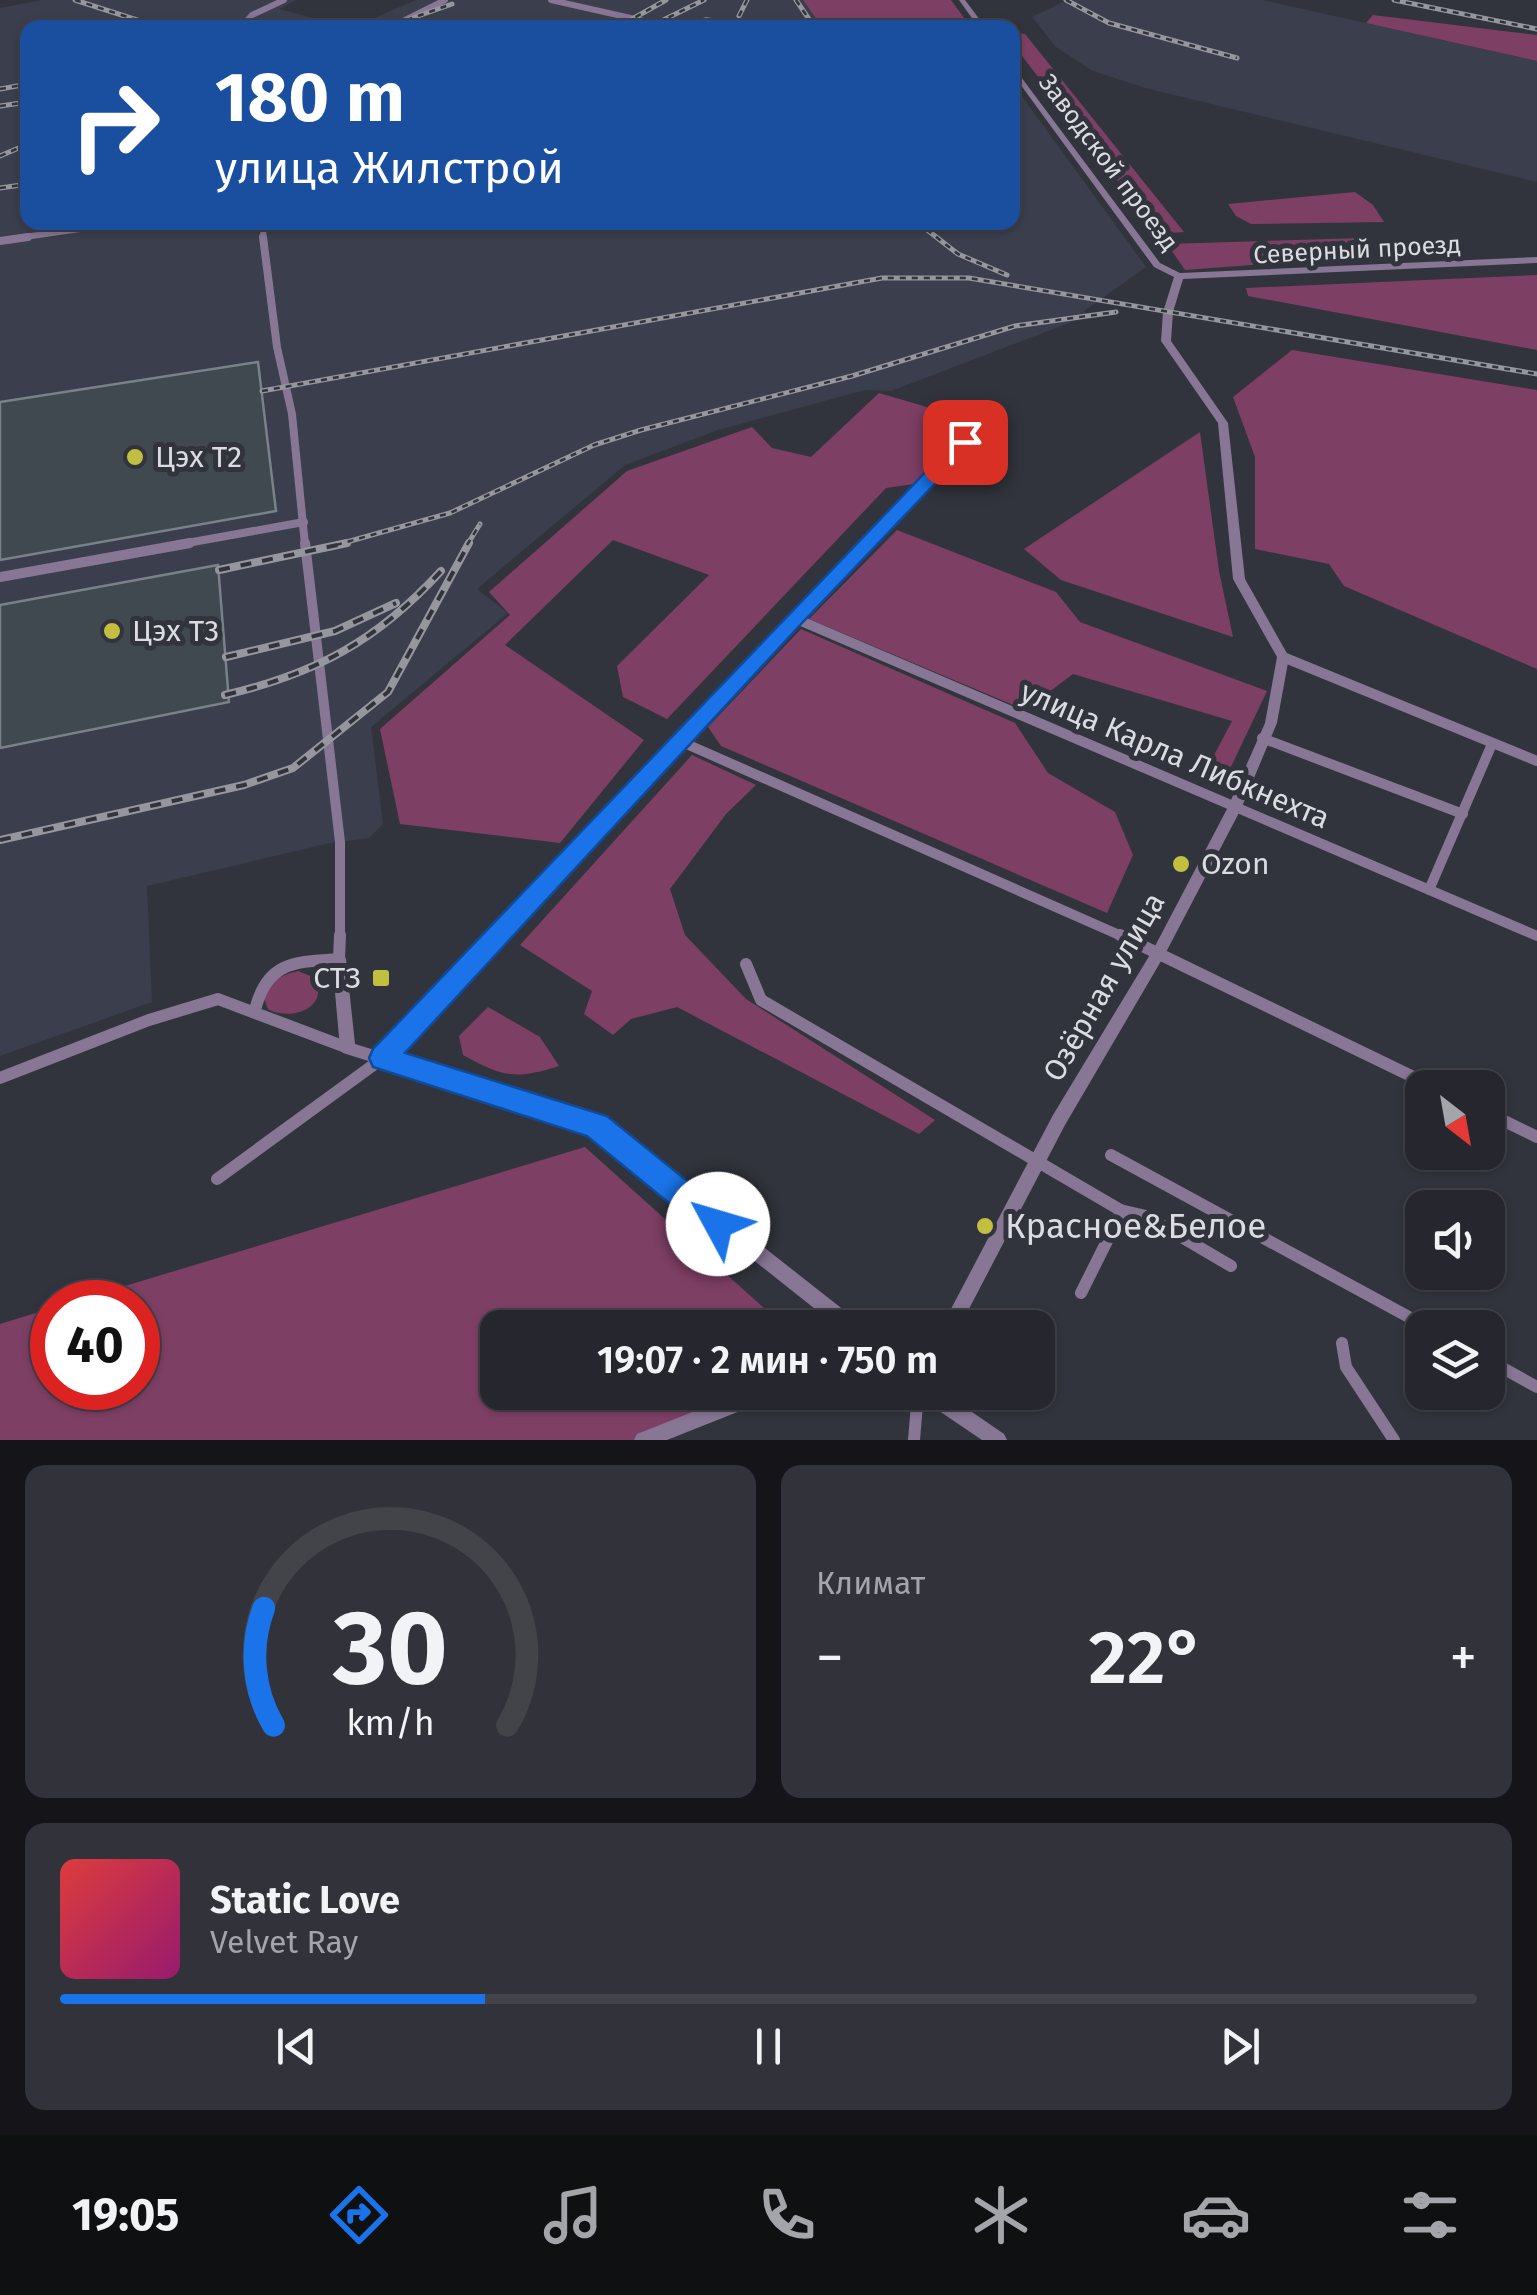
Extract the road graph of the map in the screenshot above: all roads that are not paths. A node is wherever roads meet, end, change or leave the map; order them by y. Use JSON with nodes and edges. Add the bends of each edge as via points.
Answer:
{"nodes":[{"id":1,"x":284,"y":0,"type":"edge"},
{"id":2,"x":445,"y":0,"type":"edge"},
{"id":3,"x":551,"y":0,"type":"edge"},
{"id":4,"x":247,"y":20,"type":"edge"},
{"id":5,"x":404,"y":20,"type":"edge"},
{"id":6,"x":640,"y":20,"type":"edge"},
{"id":7,"x":1020,"y":78,"type":"edge"},
{"id":8,"x":71,"y":230,"type":"edge"},
{"id":9,"x":262,"y":230,"type":"edge"},
{"id":10,"x":0,"y":240,"type":"edge"},
{"id":11,"x":1537,"y":260,"type":"edge"},
{"id":12,"x":1179,"y":276,"type":"junction"},
{"id":13,"x":965,"y":442,"type":"dead end"},
{"id":14,"x":304,"y":522,"type":"junction"},
{"id":15,"x":0,"y":577,"type":"edge"},
{"id":16,"x":794,"y":618,"type":"junction"},
{"id":17,"x":1283,"y":657,"type":"junction"},
{"id":18,"x":1262,"y":738,"type":"junction"},
{"id":19,"x":682,"y":742,"type":"junction"},
{"id":20,"x":1492,"y":744,"type":"junction"},
{"id":21,"x":1537,"y":761,"type":"edge"},
{"id":22,"x":1234,"y":809,"type":"junction"},
{"id":23,"x":1463,"y":814,"type":"junction"},
{"id":24,"x":1429,"y":890,"type":"junction"},
{"id":25,"x":1537,"y":936,"type":"edge"},
{"id":26,"x":1159,"y":952,"type":"junction"},
{"id":27,"x":338,"y":960,"type":"junction"},
{"id":28,"x":746,"y":964,"type":"dead end"},
{"id":29,"x":255,"y":1010,"type":"junction"},
{"id":30,"x":348,"y":1048,"type":"junction"},
{"id":31,"x":382,"y":1058,"type":"junction"},
{"id":32,"x":1405,"y":1073,"type":"edge"},
{"id":33,"x":0,"y":1078,"type":"edge"},
{"id":34,"x":1505,"y":1121,"type":"edge"},
{"id":35,"x":1537,"y":1137,"type":"edge"},
{"id":36,"x":1111,"y":1155,"type":"dead end"},
{"id":37,"x":1036,"y":1162,"type":"junction"},
{"id":38,"x":217,"y":1178,"type":"dead end"},
{"id":39,"x":1122,"y":1211,"type":"junction"},
{"id":40,"x":1231,"y":1266,"type":"dead end"},
{"id":41,"x":1082,"y":1293,"type":"dead end"},
{"id":42,"x":830,"y":1310,"type":"edge"},
{"id":43,"x":959,"y":1310,"type":"edge"},
{"id":44,"x":1405,"y":1315,"type":"edge"},
{"id":45,"x":1342,"y":1342,"type":"dead end"},
{"id":46,"x":1505,"y":1369,"type":"edge"},
{"id":47,"x":1537,"y":1387,"type":"edge"},
{"id":48,"x":720,"y":1410,"type":"edge"},
{"id":49,"x":916,"y":1410,"type":"edge"},
{"id":50,"x":953,"y":1410,"type":"edge"},
{"id":51,"x":643,"y":1440,"type":"edge"},
{"id":52,"x":914,"y":1440,"type":"edge"},
{"id":53,"x":998,"y":1440,"type":"edge"},
{"id":54,"x":1394,"y":1440,"type":"edge"}],
"edges":[{"from":1,"to":4,"type":"street"},
{"from":2,"to":5,"type":"street"},
{"from":3,"to":6,"type":"street"},
{"from":7,"to":12,"type":"street","name":"Заводской проезд","via":[[1157,264]]},
{"from":8,"to":10,"type":"street"},
{"from":9,"to":14,"type":"street"},
{"from":11,"to":12,"type":"street","name":"Северный проезд"},
{"from":12,"to":17,"type":"street","via":[[1166,341],[1223,423],[1239,579]]},
{"from":13,"to":16,"type":"street"},
{"from":14,"to":15,"type":"street"},
{"from":14,"to":27,"type":"street","via":[[340,842]]},
{"from":16,"to":19,"type":"street"},
{"from":16,"to":22,"type":"street","name":"улица Карла Либкнехта"},
{"from":17,"to":18,"type":"street","name":"Озёрная улица"},
{"from":17,"to":20,"type":"street"},
{"from":18,"to":22,"type":"street","name":"Озёрная улица"},
{"from":18,"to":23,"type":"street"},
{"from":19,"to":26,"type":"street"},
{"from":19,"to":31,"type":"street"},
{"from":20,"to":21,"type":"street"},
{"from":20,"to":23,"type":"street"},
{"from":22,"to":24,"type":"street","name":"улица Карла Либкнехта"},
{"from":22,"to":26,"type":"street","name":"Озёрная улица"},
{"from":23,"to":24,"type":"street"},
{"from":24,"to":25,"type":"street","name":"улица Карла Либкнехта"},
{"from":26,"to":32,"type":"street"},
{"from":26,"to":37,"type":"street","name":"Озёрная улица"},
{"from":27,"to":29,"type":"street","via":[[292,963],[266,977]]},
{"from":27,"to":30,"type":"street"},
{"from":28,"to":37,"type":"street","via":[[762,1000]]},
{"from":29,"to":30,"type":"street"},
{"from":29,"to":33,"type":"street","via":[[212,997]]},
{"from":30,"to":31,"type":"street"},
{"from":31,"to":38,"type":"street"},
{"from":31,"to":42,"type":"street","via":[[596,1126]]},
{"from":34,"to":35,"type":"street"},
{"from":36,"to":44,"type":"street"},
{"from":37,"to":39,"type":"street"},
{"from":37,"to":43,"type":"street","name":"Озёрная улица"},
{"from":39,"to":40,"type":"street","via":[[1146,1216]]},
{"from":39,"to":41,"type":"street"},
{"from":45,"to":54,"type":"street","via":[[1346,1367]]},
{"from":46,"to":47,"type":"street"},
{"from":48,"to":51,"type":"street"},
{"from":49,"to":52,"type":"street"},
{"from":50,"to":53,"type":"street"}]}
